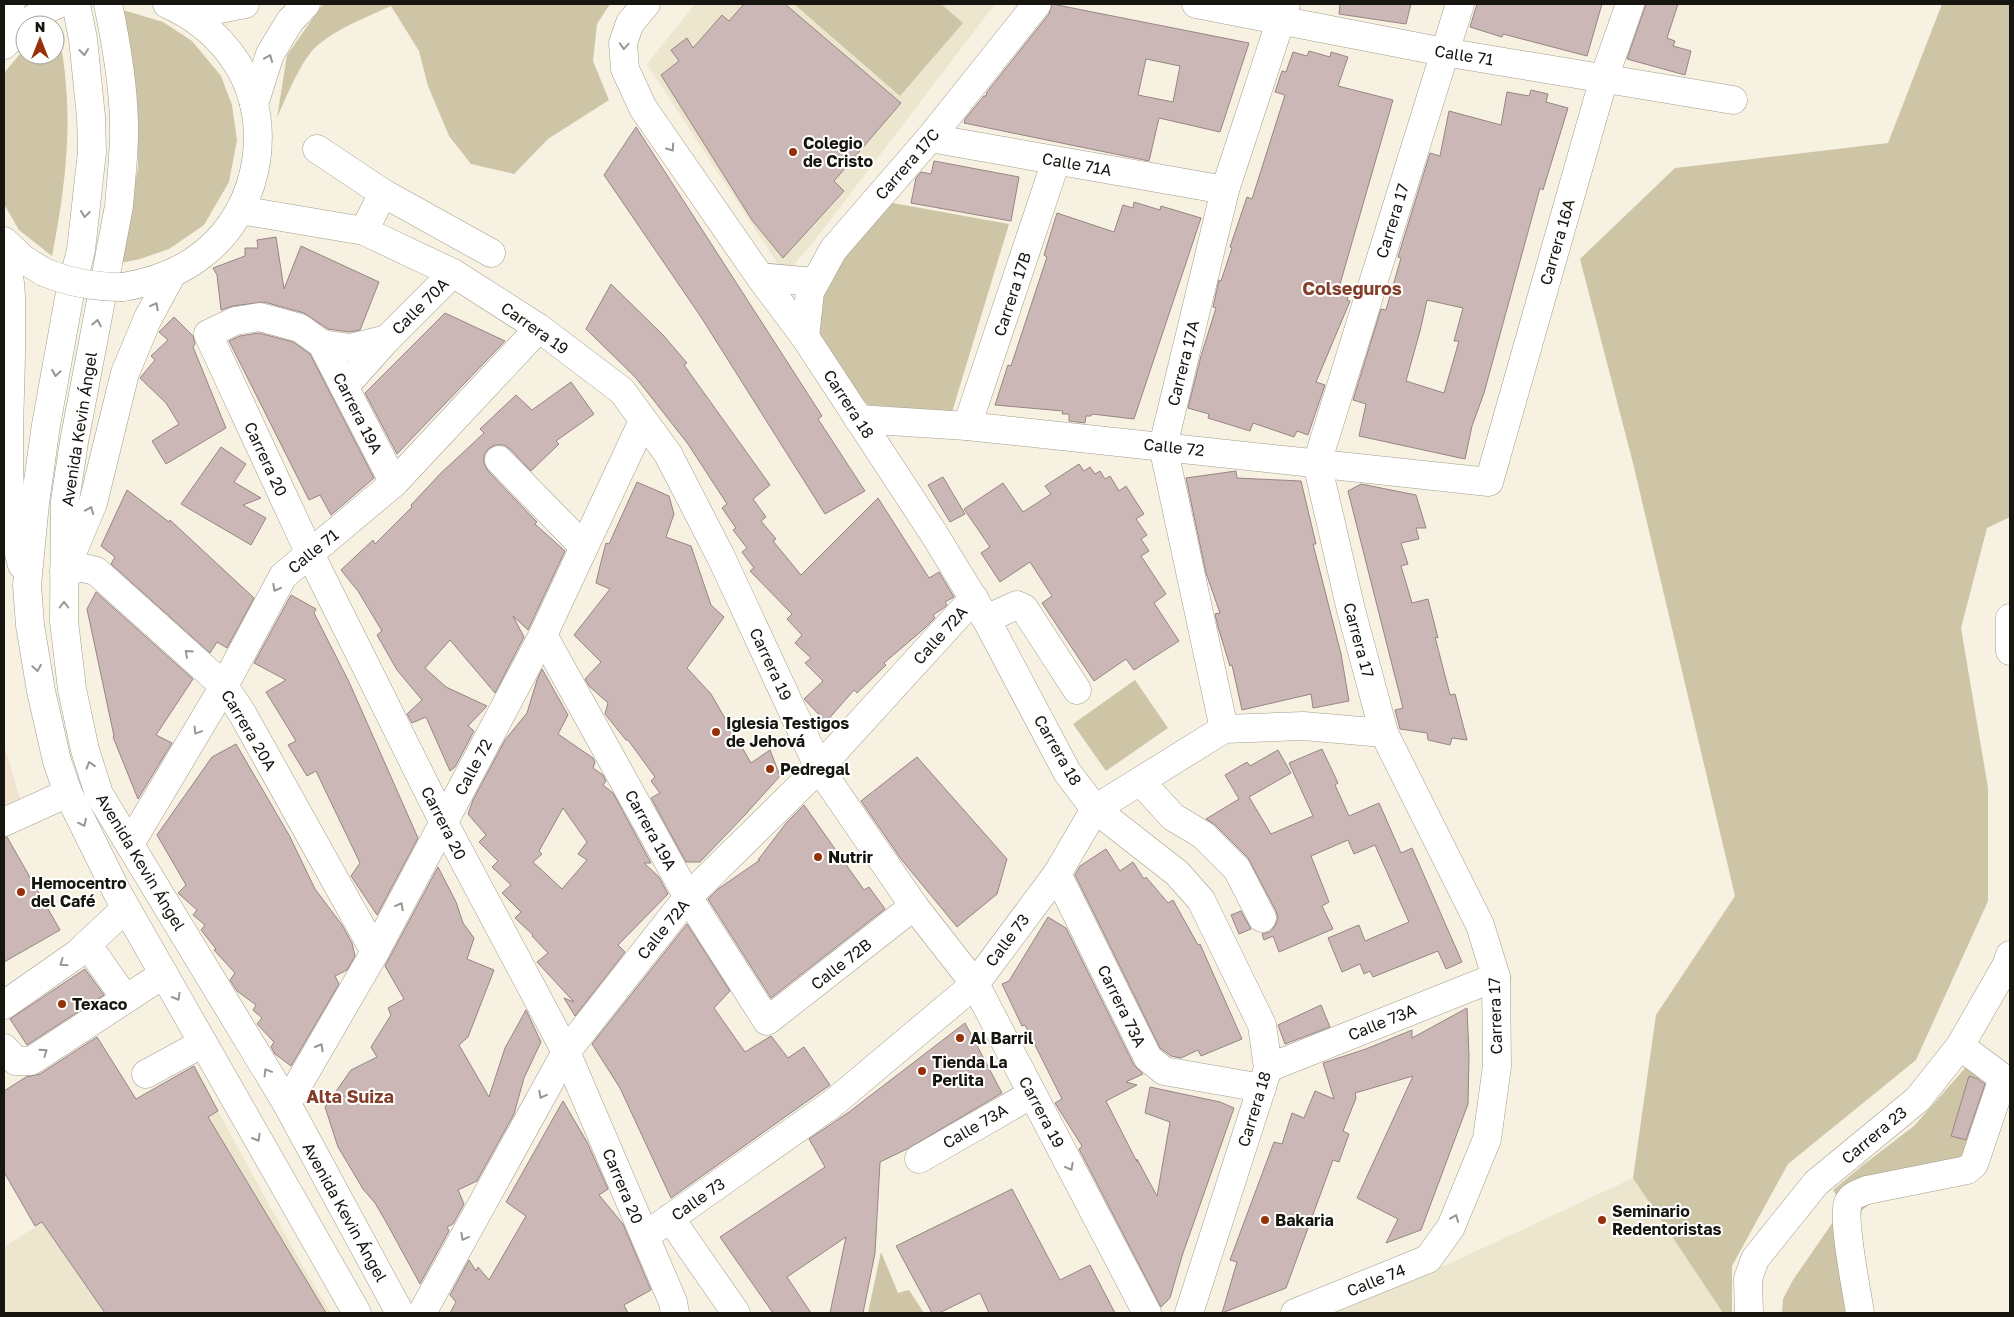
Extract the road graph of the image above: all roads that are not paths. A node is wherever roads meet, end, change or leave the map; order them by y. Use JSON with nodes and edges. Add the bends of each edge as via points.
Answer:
{"nodes":[{"id":1,"x":11,"y":4,"type":"edge"},
{"id":2,"x":76,"y":4,"type":"edge"},
{"id":3,"x":108,"y":4,"type":"edge"},
{"id":4,"x":244,"y":4,"type":"edge"},
{"id":5,"x":306,"y":4,"type":"edge"},
{"id":6,"x":646,"y":4,"type":"edge"},
{"id":7,"x":1037,"y":4,"type":"edge"},
{"id":8,"x":1196,"y":4,"type":"edge"},
{"id":9,"x":1460,"y":4,"type":"edge"},
{"id":10,"x":1630,"y":4,"type":"edge"},
{"id":11,"x":53,"y":6,"type":"edge"},
{"id":12,"x":179,"y":8,"type":"edge"},
{"id":13,"x":1284,"y":12,"type":"edge"},
{"id":14,"x":4,"y":33,"type":"edge"},
{"id":15,"x":4,"y":45,"type":"edge"},
{"id":16,"x":1444,"y":52,"type":"junction"},
{"id":17,"x":1604,"y":78,"type":"junction"},
{"id":18,"x":1733,"y":100,"type":"dead end"},
{"id":19,"x":254,"y":104,"type":"junction"},
{"id":20,"x":930,"y":138,"type":"junction"},
{"id":21,"x":316,"y":148,"type":"dead end"},
{"id":22,"x":1056,"y":161,"type":"junction"},
{"id":23,"x":251,"y":185,"type":"junction"},
{"id":24,"x":1225,"y":190,"type":"junction"},
{"id":25,"x":382,"y":194,"type":"junction"},
{"id":26,"x":240,"y":210,"type":"junction"},
{"id":27,"x":290,"y":218,"type":"junction"},
{"id":28,"x":364,"y":230,"type":"junction"},
{"id":29,"x":4,"y":241,"type":"edge"},
{"id":30,"x":491,"y":253,"type":"dead end"},
{"id":31,"x":4,"y":254,"type":"edge"},
{"id":32,"x":453,"y":273,"type":"junction"},
{"id":33,"x":172,"y":274,"type":"junction"},
{"id":34,"x":760,"y":277,"type":"junction"},
{"id":35,"x":814,"y":282,"type":"junction"},
{"id":36,"x":539,"y":328,"type":"junction"},
{"id":37,"x":805,"y":337,"type":"junction"},
{"id":38,"x":387,"y":339,"type":"junction"},
{"id":39,"x":322,"y":344,"type":"junction"},
{"id":40,"x":344,"y":387,"type":"junction"},
{"id":41,"x":858,"y":419,"type":"junction"},
{"id":42,"x":643,"y":420,"type":"junction"},
{"id":43,"x":967,"y":426,"type":"junction"},
{"id":44,"x":1163,"y":446,"type":"junction"},
{"id":45,"x":499,"y":460,"type":"dead end"},
{"id":46,"x":1317,"y":463,"type":"junction"},
{"id":47,"x":1489,"y":482,"type":"joint"},
{"id":48,"x":394,"y":483,"type":"junction"},
{"id":49,"x":584,"y":547,"type":"junction"},
{"id":50,"x":310,"y":554,"type":"junction"},
{"id":51,"x":64,"y":571,"type":"junction"},
{"id":52,"x":27,"y":585,"type":"junction"},
{"id":53,"x":980,"y":608,"type":"junction"},
{"id":54,"x":2010,"y":618,"type":"edge"},
{"id":55,"x":543,"y":635,"type":"junction"},
{"id":56,"x":2010,"y":651,"type":"edge"},
{"id":57,"x":224,"y":686,"type":"junction"},
{"id":58,"x":1077,"y":690,"type":"dead end"},
{"id":59,"x":1224,"y":729,"type":"junction"},
{"id":60,"x":1384,"y":733,"type":"junction"},
{"id":61,"x":820,"y":768,"type":"junction"},
{"id":62,"x":1140,"y":781,"type":"junction"},
{"id":63,"x":68,"y":793,"type":"junction"},
{"id":64,"x":1095,"y":809,"type":"junction"},
{"id":65,"x":4,"y":822,"type":"edge"},
{"id":66,"x":444,"y":824,"type":"junction"},
{"id":67,"x":130,"y":844,"type":"junction"},
{"id":68,"x":1057,"y":874,"type":"junction"},
{"id":69,"x":688,"y":897,"type":"junction"},
{"id":70,"x":914,"y":906,"type":"junction"},
{"id":71,"x":126,"y":908,"type":"junction"},
{"id":72,"x":1262,"y":918,"type":"dead end"},
{"id":73,"x":87,"y":944,"type":"junction"},
{"id":74,"x":375,"y":952,"type":"junction"},
{"id":75,"x":2010,"y":955,"type":"edge"},
{"id":76,"x":164,"y":974,"type":"junction"},
{"id":77,"x":1496,"y":977,"type":"junction"},
{"id":78,"x":975,"y":984,"type":"junction"},
{"id":79,"x":125,"y":998,"type":"junction"},
{"id":80,"x":4,"y":1005,"type":"edge"},
{"id":81,"x":767,"y":1021,"type":"joint"},
{"id":82,"x":203,"y":1043,"type":"junction"},
{"id":83,"x":1960,"y":1046,"type":"junction"},
{"id":84,"x":4,"y":1048,"type":"edge"},
{"id":85,"x":566,"y":1052,"type":"junction"},
{"id":86,"x":146,"y":1074,"type":"dead end"},
{"id":87,"x":1265,"y":1078,"type":"junction"},
{"id":88,"x":1032,"y":1094,"type":"junction"},
{"id":89,"x":286,"y":1104,"type":"junction"},
{"id":90,"x":919,"y":1159,"type":"dead end"},
{"id":91,"x":670,"y":1218,"type":"junction"},
{"id":92,"x":645,"y":1236,"type":"junction"},
{"id":93,"x":1428,"y":1259,"type":"joint"},
{"id":94,"x":671,"y":1310,"type":"edge"},
{"id":95,"x":357,"y":1313,"type":"edge"},
{"id":96,"x":400,"y":1313,"type":"edge"},
{"id":97,"x":422,"y":1313,"type":"edge"},
{"id":98,"x":736,"y":1313,"type":"edge"},
{"id":99,"x":1147,"y":1313,"type":"edge"},
{"id":100,"x":1189,"y":1313,"type":"edge"},
{"id":101,"x":1295,"y":1313,"type":"edge"},
{"id":102,"x":1749,"y":1313,"type":"edge"},
{"id":103,"x":1860,"y":1313,"type":"edge"}],
"edges":[{"from":1,"to":14,"type":"street"},
{"from":2,"to":52,"type":"street","name":"Avenida Kevin Ángel","one_way":true,"via":[[83,39],[92,152],[81,250],[46,425]]},
{"from":51,"to":3,"type":"street","name":"Avenida Kevin Ángel","one_way":true,"via":[[65,501],[119,206],[124,148],[121,87]]},
{"from":4,"to":12,"type":"street"},
{"from":19,"to":5,"type":"street","one_way":true,"via":[[270,54],[290,21]]},
{"from":6,"to":34,"type":"street","name":"Carrera 18","one_way":true,"via":[[630,23],[623,43],[625,69],[643,108]]},
{"from":7,"to":20,"type":"street","name":"Carrera 17C"},
{"from":8,"to":13,"type":"street","name":"Calle 71"},
{"from":9,"to":16,"type":"street","name":"Carrera 17"},
{"from":10,"to":17,"type":"street","name":"Carrera 16A"},
{"from":11,"to":15,"type":"street","via":[[23,26]]},
{"from":12,"to":19,"type":"street","via":[[212,32],[231,53]]},
{"from":13,"to":16,"type":"street","name":"Calle 71"},
{"from":13,"to":24,"type":"street","name":"Carrera 17A"},
{"from":16,"to":17,"type":"street","name":"Calle 71"},
{"from":16,"to":46,"type":"street","name":"Carrera 17"},
{"from":17,"to":18,"type":"street","name":"Calle 71"},
{"from":17,"to":47,"type":"street","name":"Carrera 16A"},
{"from":19,"to":23,"type":"street","via":[[257,158]]},
{"from":20,"to":22,"type":"street","name":"Calle 71A"},
{"from":20,"to":35,"type":"street","name":"Carrera 17C","via":[[833,250]]},
{"from":21,"to":25,"type":"street"},
{"from":22,"to":24,"type":"street","name":"Calle 71A"},
{"from":22,"to":43,"type":"street","name":"Carrera 17B"},
{"from":23,"to":26,"type":"street"},
{"from":23,"to":27,"type":"street","via":[[271,206]]},
{"from":24,"to":44,"type":"street","name":"Carrera 17A"},
{"from":25,"to":28,"type":"street"},
{"from":25,"to":30,"type":"street"},
{"from":26,"to":27,"type":"street","name":"Carrera 19"},
{"from":26,"to":33,"type":"street","via":[[218,241]]},
{"from":27,"to":28,"type":"street","name":"Carrera 19"},
{"from":28,"to":32,"type":"street","name":"Carrera 19"},
{"from":29,"to":33,"type":"street","bridge":true,"via":[[23,259],[44,272],[80,284],[123,287]]},
{"from":31,"to":52,"type":"street","via":[[8,266],[11,316],[11,516]]},
{"from":32,"to":36,"type":"street","name":"Carrera 19"},
{"from":32,"to":38,"type":"street","name":"Calle 70A"},
{"from":51,"to":33,"type":"street","one_way":true,"via":[[93,503],[125,373],[148,318]]},
{"from":34,"to":35,"type":"street"},
{"from":34,"to":37,"type":"street","name":"Carrera 18"},
{"from":35,"to":37,"type":"street","name":"Carrera 17C"},
{"from":36,"to":42,"type":"street","name":"Carrera 19","via":[[622,391]]},
{"from":36,"to":48,"type":"street","name":"Calle 71"},
{"from":37,"to":41,"type":"street","name":"Carrera 18"},
{"from":38,"to":39,"type":"street","name":"Calle 70A","via":[[350,348]]},
{"from":38,"to":40,"type":"street","name":"Calle 70A"},
{"from":39,"to":40,"type":"street","name":"Carrera 19A"},
{"from":39,"to":50,"type":"street","name":"Carrera 20","via":[[300,328],[260,316],[235,320],[208,334]]},
{"from":40,"to":48,"type":"street","name":"Carrera 19A"},
{"from":41,"to":43,"type":"street","name":"Calle 72"},
{"from":41,"to":53,"type":"street","name":"Carrera 18"},
{"from":42,"to":49,"type":"street","name":"Calle 72"},
{"from":42,"to":61,"type":"street","name":"Carrera 19","via":[[668,454],[721,557]]},
{"from":43,"to":44,"type":"street","name":"Calle 72"},
{"from":44,"to":46,"type":"street","name":"Calle 72"},
{"from":44,"to":59,"type":"street","name":"Carrera 17A"},
{"from":45,"to":49,"type":"street"},
{"from":46,"to":47,"type":"street","name":"Calle 72"},
{"from":46,"to":60,"type":"street","name":"Carrera 17","via":[[1350,610]]},
{"from":48,"to":50,"type":"street","name":"Calle 71"},
{"from":49,"to":55,"type":"street","name":"Calle 72"},
{"from":50,"to":57,"type":"street","name":"Calle 71","one_way":true,"via":[[283,576]]},
{"from":50,"to":66,"type":"street","name":"Carrera 20"},
{"from":57,"to":51,"type":"street","name":"Carrera 20A","one_way":true,"via":[[96,570]]},
{"from":67,"to":51,"type":"street","name":"Avenida Kevin Ángel","one_way":true,"via":[[99,794],[85,750],[72,689],[64,621]]},
{"from":52,"to":63,"type":"street","name":"Avenida Kevin Ángel","one_way":true,"via":[[40,691]]},
{"from":53,"to":58,"type":"street","via":[[1024,608]]},
{"from":53,"to":61,"type":"street","name":"Calle 72A"},
{"from":53,"to":64,"type":"street","name":"Carrera 18","via":[[1067,772]]},
{"from":54,"to":56,"type":"street"},
{"from":55,"to":66,"type":"street","name":"Calle 72"},
{"from":55,"to":69,"type":"street","name":"Carrera 19A"},
{"from":57,"to":67,"type":"street","name":"Calle 71","one_way":true},
{"from":57,"to":74,"type":"street","name":"Carrera 20A"},
{"from":59,"to":60,"type":"street","name":"Calle 73","via":[[1302,726]]},
{"from":59,"to":62,"type":"street","name":"Calle 73"},
{"from":60,"to":77,"type":"street","name":"Carrera 17","via":[[1480,925]]},
{"from":61,"to":69,"type":"street","name":"Calle 72A"},
{"from":61,"to":70,"type":"street","name":"Carrera 19"},
{"from":62,"to":64,"type":"street","name":"Calle 73"},
{"from":62,"to":72,"type":"street","via":[[1173,817],[1203,835],[1237,869]]},
{"from":63,"to":65,"type":"street"},
{"from":63,"to":71,"type":"street","name":"Avenida Kevin Ángel","one_way":true},
{"from":64,"to":68,"type":"street","name":"Calle 73"},
{"from":64,"to":87,"type":"street","name":"Carrera 18","via":[[1177,873],[1201,900],[1262,1025]]},
{"from":74,"to":66,"type":"street","name":"Calle 72","one_way":true},
{"from":66,"to":85,"type":"street","name":"Carrera 20"},
{"from":89,"to":67,"type":"street","name":"Avenida Kevin Ángel","one_way":true},
{"from":68,"to":78,"type":"street","name":"Calle 73"},
{"from":68,"to":87,"type":"street","name":"Carrera 73A","via":[[1148,1058],[1164,1071]]},
{"from":69,"to":81,"type":"street","name":"Carrera 19A"},
{"from":69,"to":85,"type":"street","name":"Calle 72A"},
{"from":70,"to":78,"type":"street","name":"Carrera 19"},
{"from":70,"to":81,"type":"street","name":"Calle 72B"},
{"from":71,"to":73,"type":"street"},
{"from":71,"to":76,"type":"street","name":"Avenida Kevin Ángel"},
{"from":73,"to":79,"type":"street"},
{"from":73,"to":80,"type":"street","one_way":true},
{"from":89,"to":74,"type":"street","name":"Calle 72","one_way":true},
{"from":75,"to":83,"type":"street","name":"Carrera 23"},
{"from":76,"to":79,"type":"street"},
{"from":76,"to":82,"type":"street","name":"Avenida Kevin Ángel","one_way":true},
{"from":77,"to":87,"type":"street","name":"Calle 73A"},
{"from":93,"to":77,"type":"street","name":"Carrera 17","one_way":true,"via":[[1451,1227],[1487,1139],[1497,1066]]},
{"from":78,"to":88,"type":"street","name":"Carrera 19"},
{"from":78,"to":91,"type":"street","name":"Calle 73","via":[[832,1104]]},
{"from":84,"to":79,"type":"street","one_way":true,"via":[[16,1061],[31,1061]]},
{"from":82,"to":86,"type":"street"},
{"from":82,"to":95,"type":"street","name":"Avenida Kevin Ángel","one_way":true},
{"from":83,"to":102,"type":"street","name":"Carrera 23","via":[[1918,1099],[1816,1183],[1755,1259],[1748,1279]]},
{"from":83,"to":103,"type":"street","via":[[2003,1078],[1974,1164],[1967,1170],[1854,1195],[1848,1203],[1847,1219]]},
{"from":85,"to":92,"type":"street","name":"Carrera 20"},
{"from":85,"to":97,"type":"street","name":"Calle 72A","one_way":true},
{"from":87,"to":100,"type":"street","name":"Carrera 18"},
{"from":88,"to":90,"type":"street","name":"Calle 73A"},
{"from":88,"to":99,"type":"street","name":"Carrera 19","one_way":true},
{"from":89,"to":96,"type":"street","name":"Avenida Kevin Ángel"},
{"from":91,"to":92,"type":"street","name":"Calle 73"},
{"from":91,"to":98,"type":"street"},
{"from":92,"to":94,"type":"street","name":"Carrera 20"},
{"from":93,"to":101,"type":"street","name":"Calle 74"}]}
